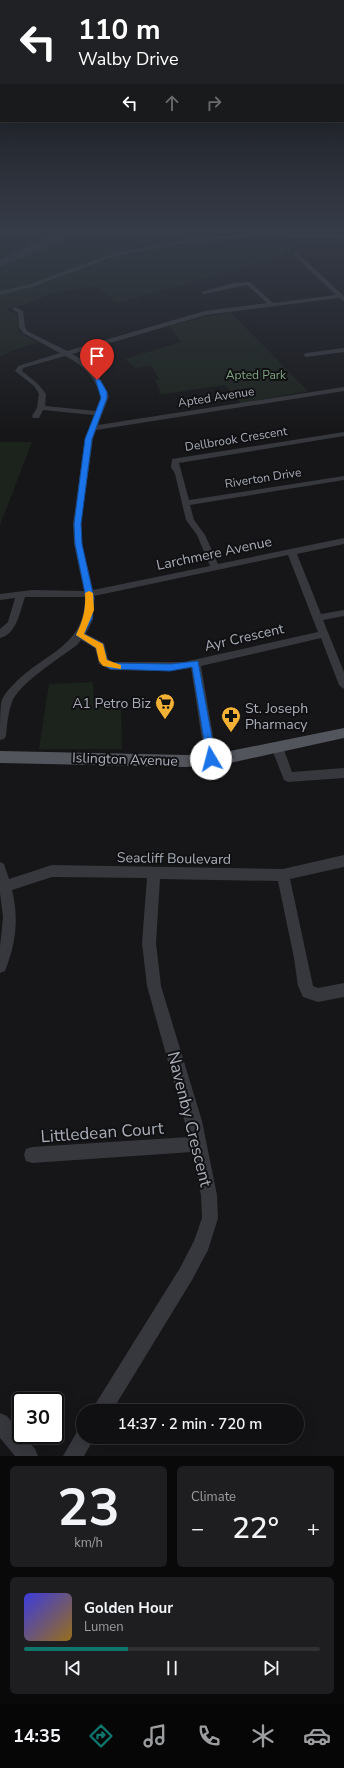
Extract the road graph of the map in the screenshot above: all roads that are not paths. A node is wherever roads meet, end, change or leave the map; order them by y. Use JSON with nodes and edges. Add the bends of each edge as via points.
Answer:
{"nodes":[{"id":1,"x":266,"y":300,"type":"edge"},
{"id":2,"x":323,"y":300,"type":"edge"},
{"id":3,"x":272,"y":305,"type":"junction"},
{"id":4,"x":15,"y":309,"type":"dead end"},
{"id":5,"x":344,"y":350,"type":"edge"},
{"id":6,"x":68,"y":353,"type":"junction"},
{"id":7,"x":306,"y":356,"type":"dead end"},
{"id":8,"x":344,"y":389,"type":"edge"},
{"id":9,"x":41,"y":408,"type":"junction"},
{"id":10,"x":98,"y":413,"type":"junction"},
{"id":11,"x":36,"y":416,"type":"dead end"},
{"id":12,"x":92,"y":428,"type":"junction"},
{"id":13,"x":344,"y":434,"type":"edge"},
{"id":14,"x":344,"y":478,"type":"edge"},
{"id":15,"x":185,"y":502,"type":"junction"},
{"id":16,"x":344,"y":541,"type":"edge"},
{"id":17,"x":291,"y":551,"type":"junction"},
{"id":18,"x":215,"y":568,"type":"junction"},
{"id":19,"x":21,"y":594,"type":"junction"},
{"id":20,"x":89,"y":594,"type":"junction"},
{"id":21,"x":0,"y":597,"type":"edge"},
{"id":22,"x":344,"y":613,"type":"edge"},
{"id":23,"x":319,"y":618,"type":"junction"},
{"id":24,"x":324,"y":634,"type":"junction"},
{"id":25,"x":0,"y":635,"type":"edge"},
{"id":26,"x":80,"y":635,"type":"junction"},
{"id":27,"x":195,"y":663,"type":"junction"},
{"id":28,"x":344,"y":685,"type":"edge"},
{"id":29,"x":344,"y":733,"type":"edge"},
{"id":30,"x":0,"y":736,"type":"edge"},
{"id":31,"x":278,"y":747,"type":"junction"},
{"id":32,"x":0,"y":757,"type":"edge"},
{"id":33,"x":211,"y":759,"type":"junction"},
{"id":34,"x":344,"y":773,"type":"edge"},
{"id":35,"x":344,"y":861,"type":"edge"},
{"id":36,"x":0,"y":868,"type":"edge"},
{"id":37,"x":154,"y":873,"type":"junction"},
{"id":38,"x":283,"y":875,"type":"junction"},
{"id":39,"x":5,"y":886,"type":"junction"},
{"id":40,"x":0,"y":966,"type":"edge"},
{"id":41,"x":344,"y":990,"type":"edge"},
{"id":42,"x":198,"y":1144,"type":"junction"},
{"id":43,"x":32,"y":1155,"type":"dead end"},
{"id":44,"x":105,"y":1404,"type":"edge"},
{"id":45,"x":0,"y":1423,"type":"edge"},
{"id":46,"x":81,"y":1444,"type":"edge"},
{"id":47,"x":28,"y":1456,"type":"edge"},
{"id":48,"x":73,"y":1456,"type":"edge"}],
"edges":[{"from":1,"to":3,"type":"street"},
{"from":2,"to":3,"type":"street"},
{"from":3,"to":6,"type":"street","via":[[205,313]]},
{"from":4,"to":6,"type":"street","via":[[21,312],[25,332]]},
{"from":5,"to":7,"type":"street"},
{"from":6,"to":9,"type":"street","via":[[17,369],[42,391],[44,398]]},
{"from":6,"to":10,"type":"street","via":[[92,372],[102,388],[104,398]]},
{"from":8,"to":12,"type":"street","name":"Apted Avenue"},
{"from":9,"to":10,"type":"street"},
{"from":9,"to":11,"type":"street"},
{"from":10,"to":12,"type":"street"},
{"from":12,"to":20,"type":"street","via":[[77,534]]},
{"from":13,"to":15,"type":"street","name":"Dellbrook Crescent","via":[[177,460],[174,464]]},
{"from":14,"to":15,"type":"street","name":"Riverton Drive"},
{"from":15,"to":18,"type":"street","name":"Dellbrook Crescent","via":[[190,520],[201,535]]},
{"from":16,"to":17,"type":"street","name":"Larchmere Avenue"},
{"from":17,"to":18,"type":"street","name":"Larchmere Avenue"},
{"from":17,"to":23,"type":"street"},
{"from":18,"to":20,"type":"street","name":"Larchmere Avenue"},
{"from":19,"to":20,"type":"street","name":"Larchmere Avenue"},
{"from":19,"to":21,"type":"street","name":"Larchmere Avenue"},
{"from":19,"to":25,"type":"street","via":[[12,624]]},
{"from":20,"to":26,"type":"street","via":[[90,610]]},
{"from":22,"to":23,"type":"street"},
{"from":23,"to":24,"type":"street"},
{"from":24,"to":27,"type":"street","name":"Ayr Crescent"},
{"from":24,"to":28,"type":"street"},
{"from":26,"to":27,"type":"street","via":[[100,646],[104,661],[110,666],[170,668]]},
{"from":26,"to":30,"type":"street","via":[[63,652],[18,686],[6,703]]},
{"from":27,"to":33,"type":"street","name":"Ayr Crescent"},
{"from":29,"to":31,"type":"main road","name":"Islington Avenue"},
{"from":31,"to":33,"type":"main road","name":"Islington Avenue"},
{"from":31,"to":34,"type":"street","via":[[288,776]]},
{"from":32,"to":33,"type":"main road","name":"Islington Avenue","via":[[167,761]]},
{"from":35,"to":38,"type":"street","name":"Seacliff Boulevard"},
{"from":36,"to":39,"type":"street"},
{"from":37,"to":38,"type":"street","name":"Seacliff Boulevard"},
{"from":37,"to":39,"type":"street","name":"Seacliff Boulevard","via":[[52,871]]},
{"from":37,"to":42,"type":"street","name":"Navenby Crescent","via":[[149,943],[154,986],[191,1108]]},
{"from":38,"to":41,"type":"street","via":[[308,992],[318,995]]},
{"from":39,"to":40,"type":"street","via":[[11,928]]},
{"from":42,"to":43,"type":"street","name":"Littledean Court"},
{"from":42,"to":44,"type":"street","name":"Navenby Crescent","via":[[209,1195],[210,1218],[202,1244]]},
{"from":45,"to":47,"type":"street"},
{"from":46,"to":48,"type":"street"}]}
